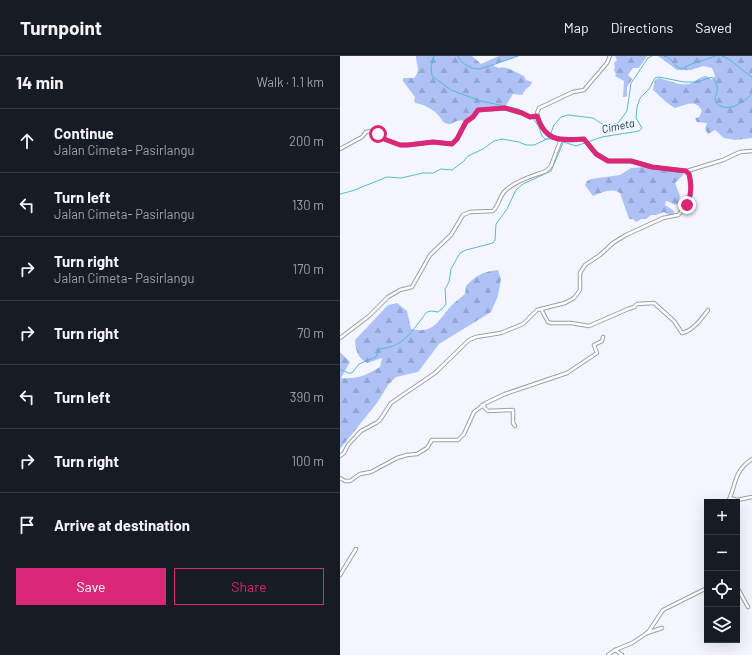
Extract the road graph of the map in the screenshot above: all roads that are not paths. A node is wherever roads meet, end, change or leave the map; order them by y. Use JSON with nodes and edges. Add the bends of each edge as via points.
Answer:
{"nodes":[{"id":1,"x":610,"y":56,"type":"edge"},
{"id":2,"x":537,"y":116,"type":"junction"},
{"id":3,"x":560,"y":141,"type":"junction"},
{"id":4,"x":340,"y":149,"type":"edge"},
{"id":5,"x":752,"y":151,"type":"edge"},
{"id":6,"x":686,"y":171,"type":"junction"},
{"id":7,"x":541,"y":309,"type":"junction"},
{"id":8,"x":708,"y":310,"type":"dead end"},
{"id":9,"x":603,"y":337,"type":"dead end"},
{"id":10,"x":340,"y":338,"type":"edge"},
{"id":11,"x":482,"y":406,"type":"junction"},
{"id":12,"x":515,"y":426,"type":"dead end"},
{"id":13,"x":340,"y":456,"type":"edge"},
{"id":14,"x":752,"y":459,"type":"edge"},
{"id":15,"x":340,"y":478,"type":"edge"},
{"id":16,"x":752,"y":497,"type":"edge"},
{"id":17,"x":730,"y":498,"type":"joint"},
{"id":18,"x":356,"y":549,"type":"dead end"},
{"id":19,"x":340,"y":575,"type":"edge"},
{"id":20,"x":704,"y":589,"type":"edge"},
{"id":21,"x":740,"y":592,"type":"edge"},
{"id":22,"x":748,"y":607,"type":"dead end"},
{"id":23,"x":662,"y":628,"type":"dead end"},
{"id":24,"x":646,"y":633,"type":"junction"},
{"id":25,"x":615,"y":650,"type":"junction"},
{"id":26,"x":608,"y":655,"type":"edge"},
{"id":27,"x":622,"y":655,"type":"edge"}],
"edges":[{"from":1,"to":2,"type":"street","via":[[584,90],[539,108]]},
{"from":2,"to":3,"type":"street","via":[[543,130]]},
{"from":2,"to":4,"type":"street","via":[[532,117],[505,108],[480,109],[466,122],[452,144],[433,142],[400,145],[370,131]]},
{"from":3,"to":6,"type":"street","via":[[584,138],[596,154],[611,162],[631,161],[652,167]]},
{"from":3,"to":10,"type":"street","via":[[551,166],[546,171],[514,184],[504,193],[493,211],[470,212],[463,215],[451,235],[430,255],[412,287],[388,297],[369,316]]},
{"from":5,"to":6,"type":"street","via":[[740,152]]},
{"from":6,"to":7,"type":"street","via":[[690,177],[691,193],[687,205],[681,212],[634,230],[613,243],[582,268],[580,290],[572,299]]},
{"from":7,"to":8,"type":"street","via":[[548,322],[590,326],[637,304],[652,303],[674,321],[682,333],[694,326]]},
{"from":7,"to":13,"type":"street","via":[[523,324],[500,333],[469,340],[435,372],[391,403],[380,420],[361,431]]},
{"from":9,"to":11,"type":"street","via":[[602,341],[594,345],[597,353],[567,373],[505,394]]},
{"from":11,"to":12,"type":"street","via":[[488,411],[513,410]]},
{"from":11,"to":15,"type":"street","via":[[474,412],[464,434],[458,440],[432,440],[427,448],[417,454],[397,458],[350,481]]},
{"from":14,"to":17,"type":"street","via":[[738,472]]},
{"from":16,"to":17,"type":"street","via":[[737,500]]},
{"from":18,"to":19,"type":"street"},
{"from":20,"to":24,"type":"street","via":[[662,610]]},
{"from":21,"to":22,"type":"street"},
{"from":23,"to":24,"type":"street"},
{"from":24,"to":25,"type":"street","via":[[632,643]]},
{"from":25,"to":26,"type":"street"},
{"from":25,"to":27,"type":"street"}]}
